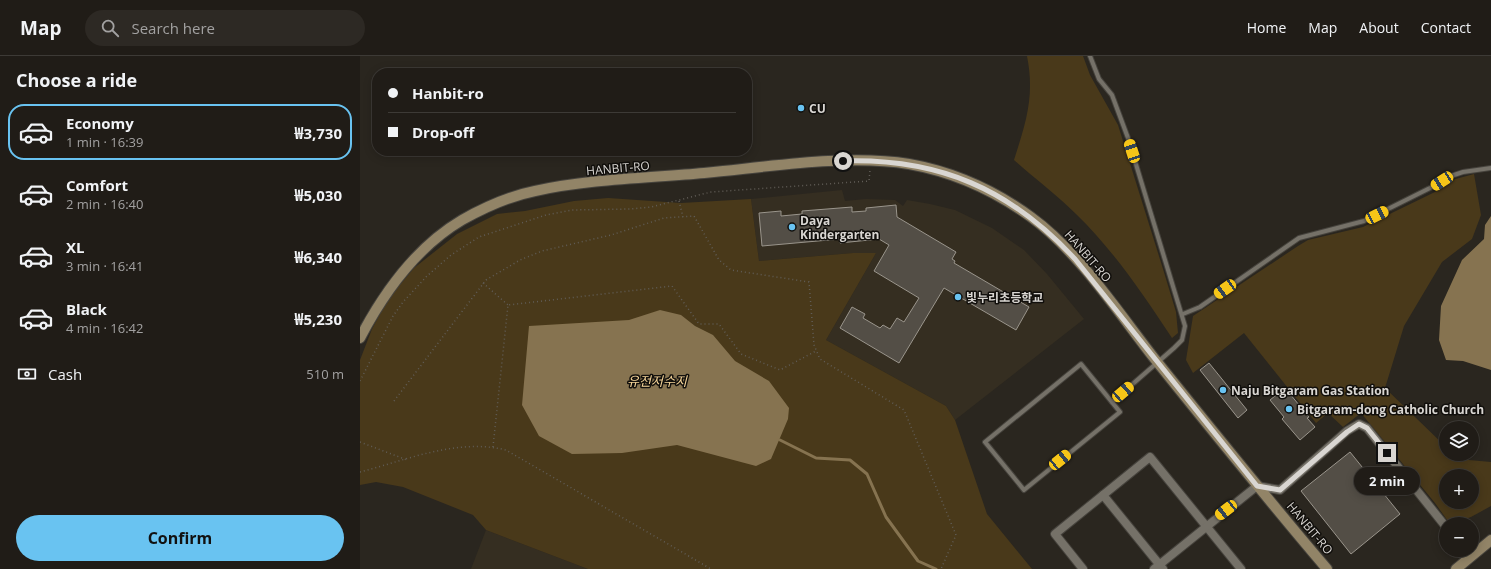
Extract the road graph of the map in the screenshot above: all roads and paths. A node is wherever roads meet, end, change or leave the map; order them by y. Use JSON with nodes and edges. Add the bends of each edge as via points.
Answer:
{"nodes":[{"id":1,"x":1090,"y":56,"type":"edge"},
{"id":2,"x":870,"y":160,"type":"junction"},
{"id":3,"x":1491,"y":168,"type":"edge"},
{"id":4,"x":679,"y":200,"type":"junction"},
{"id":5,"x":683,"y":217,"type":"junction"},
{"id":6,"x":483,"y":283,"type":"junction"},
{"id":7,"x":508,"y":305,"type":"junction"},
{"id":8,"x":1183,"y":314,"type":"junction"},
{"id":9,"x":360,"y":338,"type":"edge"},
{"id":10,"x":816,"y":351,"type":"junction"},
{"id":11,"x":1158,"y":363,"type":"junction"},
{"id":12,"x":360,"y":381,"type":"edge"},
{"id":13,"x":394,"y":401,"type":"dead end"},
{"id":14,"x":1112,"y":402,"type":"junction"},
{"id":15,"x":360,"y":442,"type":"edge"},
{"id":16,"x":493,"y":447,"type":"junction"},
{"id":17,"x":407,"y":460,"type":"junction"},
{"id":18,"x":360,"y":472,"type":"edge"},
{"id":19,"x":1257,"y":486,"type":"junction"},
{"id":20,"x":1103,"y":495,"type":"junction"},
{"id":21,"x":1439,"y":518,"type":"edge"},
{"id":22,"x":1206,"y":526,"type":"junction"},
{"id":23,"x":1491,"y":540,"type":"edge"},
{"id":24,"x":1479,"y":547,"type":"edge"},
{"id":25,"x":1465,"y":557,"type":"edge"},
{"id":26,"x":1159,"y":568,"type":"edge"},
{"id":27,"x":711,"y":569,"type":"edge"},
{"id":28,"x":941,"y":569,"type":"edge"},
{"id":29,"x":1083,"y":569,"type":"edge"},
{"id":30,"x":1241,"y":569,"type":"edge"},
{"id":31,"x":1327,"y":569,"type":"edge"},
{"id":32,"x":1456,"y":569,"type":"edge"}],
"edges":[{"from":1,"to":8,"type":"lane","via":[[1099,79],[1112,95],[1128,138]]},
{"from":2,"to":4,"type":"path","via":[[869,181],[711,192]]},
{"from":2,"to":9,"type":"street","name":"HANBIT-RO","via":[[558,186],[532,191],[497,203],[446,231],[425,249],[386,294]]},
{"from":2,"to":11,"type":"street","name":"HANBIT-RO","via":[[912,165],[962,178],[986,189],[1032,218],[1050,232],[1075,259]]},
{"from":3,"to":8,"type":"lane","via":[[1451,176],[1364,221],[1299,238],[1200,307]]},
{"from":4,"to":5,"type":"path"},
{"from":4,"to":12,"type":"path","via":[[630,209],[572,210],[479,237],[451,254],[404,302],[393,316]]},
{"from":5,"to":6,"type":"path","via":[[664,218],[542,251],[496,273]]},
{"from":5,"to":10,"type":"path","via":[[694,216],[719,260],[731,270],[809,282]]},
{"from":6,"to":7,"type":"path"},
{"from":6,"to":13,"type":"path"},
{"from":7,"to":10,"type":"path","via":[[672,286],[699,324],[719,324],[741,354],[780,370]]},
{"from":7,"to":16,"type":"path"},
{"from":8,"to":11,"type":"lane","via":[[1185,326],[1182,340]]},
{"from":10,"to":28,"type":"path","via":[[820,359],[904,410],[956,535]]},
{"from":11,"to":14,"type":"lane"},
{"from":11,"to":19,"type":"street","name":"HANBIT-RO"},
{"from":14,"to":14,"type":"lane","via":[[1081,364],[985,442],[1024,490],[1120,412]]},
{"from":15,"to":17,"type":"path"},
{"from":16,"to":17,"type":"path","via":[[456,447]]},
{"from":16,"to":27,"type":"path","via":[[515,454]]},
{"from":17,"to":18,"type":"path"},
{"from":19,"to":21,"type":"street","via":[[1280,490],[1354,426],[1363,425]]},
{"from":19,"to":22,"type":"street"},
{"from":19,"to":31,"type":"street","name":"HANBIT-RO"},
{"from":20,"to":22,"type":"street","via":[[1150,457]]},
{"from":20,"to":26,"type":"street"},
{"from":20,"to":29,"type":"street","via":[[1055,534]]},
{"from":22,"to":26,"type":"street"},
{"from":22,"to":30,"type":"street"},
{"from":23,"to":24,"type":"street"},
{"from":25,"to":32,"type":"street"}]}
